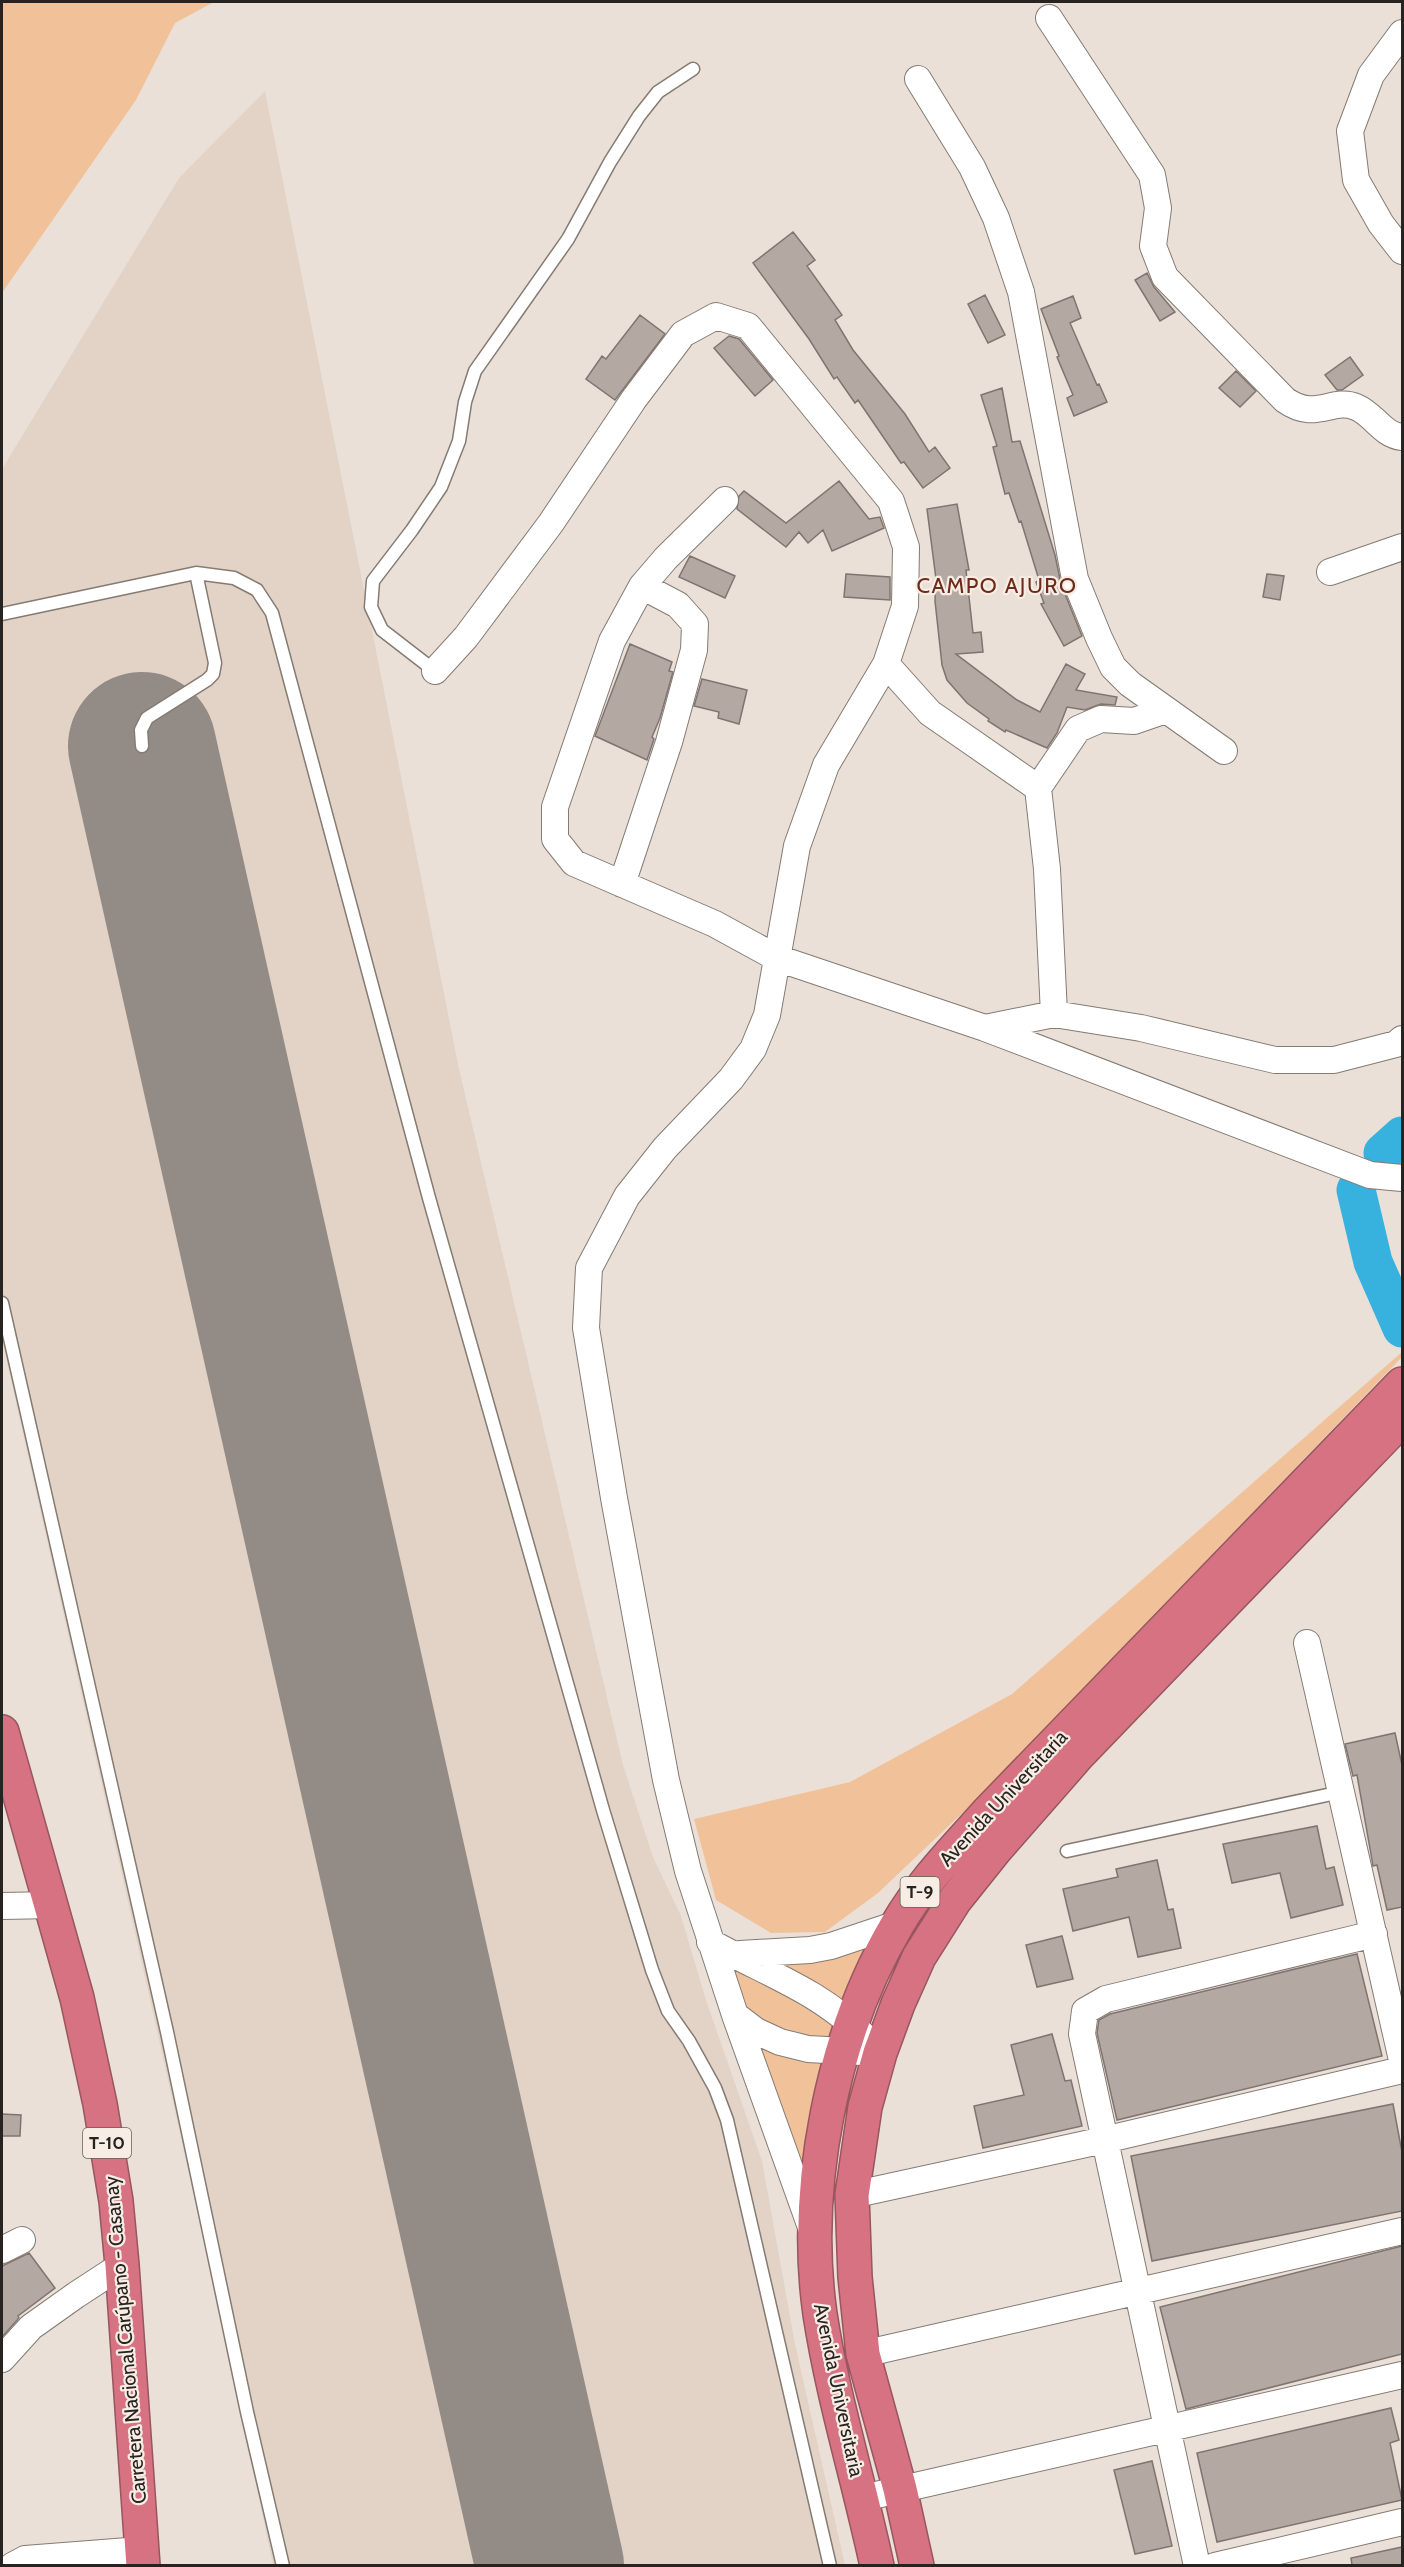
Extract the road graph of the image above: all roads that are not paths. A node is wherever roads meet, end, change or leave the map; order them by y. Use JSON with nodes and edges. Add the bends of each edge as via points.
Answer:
{"nodes":[{"id":1,"x":1049,"y":18,"type":"dead end"},
{"id":2,"x":1402,"y":33,"type":"edge"},
{"id":3,"x":693,"y":69,"type":"dead end"},
{"id":4,"x":918,"y":79,"type":"dead end"},
{"id":5,"x":1402,"y":251,"type":"edge"},
{"id":6,"x":1402,"y":437,"type":"edge"},
{"id":7,"x":725,"y":500,"type":"dead end"},
{"id":8,"x":1402,"y":547,"type":"edge"},
{"id":9,"x":1330,"y":572,"type":"dead end"},
{"id":10,"x":195,"y":573,"type":"junction"},
{"id":11,"x":642,"y":586,"type":"junction"},
{"id":12,"x":2,"y":614,"type":"edge"},
{"id":13,"x":886,"y":664,"type":"junction"},
{"id":14,"x":435,"y":671,"type":"joint"},
{"id":15,"x":1166,"y":710,"type":"junction"},
{"id":16,"x":142,"y":746,"type":"dead end"},
{"id":17,"x":1224,"y":751,"type":"dead end"},
{"id":18,"x":1038,"y":788,"type":"junction"},
{"id":19,"x":622,"y":884,"type":"junction"},
{"id":20,"x":777,"y":958,"type":"junction"},
{"id":21,"x":1054,"y":1014,"type":"junction"},
{"id":22,"x":985,"y":1028,"type":"junction"},
{"id":23,"x":1402,"y":1040,"type":"edge"},
{"id":24,"x":1402,"y":1178,"type":"edge"},
{"id":25,"x":2,"y":1303,"type":"edge"},
{"id":26,"x":1402,"y":1384,"type":"edge"},
{"id":27,"x":1402,"y":1419,"type":"edge"},
{"id":28,"x":1307,"y":1643,"type":"dead end"},
{"id":29,"x":2,"y":1732,"type":"edge"},
{"id":30,"x":1341,"y":1792,"type":"junction"},
{"id":31,"x":1066,"y":1851,"type":"dead end"},
{"id":32,"x":52,"y":1905,"type":"junction"},
{"id":33,"x":2,"y":1906,"type":"edge"},
{"id":34,"x":897,"y":1924,"type":"junction"},
{"id":35,"x":1374,"y":1934,"type":"junction"},
{"id":36,"x":710,"y":1942,"type":"junction"},
{"id":37,"x":732,"y":1954,"type":"junction"},
{"id":38,"x":735,"y":2015,"type":"junction"},
{"id":39,"x":847,"y":2037,"type":"junction"},
{"id":40,"x":880,"y":2053,"type":"junction"},
{"id":41,"x":1402,"y":2060,"type":"edge"},
{"id":42,"x":1402,"y":2070,"type":"edge"},
{"id":43,"x":1104,"y":2140,"type":"junction"},
{"id":44,"x":852,"y":2196,"type":"junction"},
{"id":45,"x":1402,"y":2231,"type":"edge"},
{"id":46,"x":814,"y":2235,"type":"junction"},
{"id":47,"x":122,"y":2265,"type":"junction"},
{"id":48,"x":1139,"y":2290,"type":"junction"},
{"id":49,"x":863,"y":2354,"type":"junction"},
{"id":50,"x":2,"y":2359,"type":"edge"},
{"id":51,"x":1402,"y":2375,"type":"edge"},
{"id":52,"x":1168,"y":2428,"type":"junction"},
{"id":53,"x":900,"y":2489,"type":"junction"},
{"id":54,"x":863,"y":2498,"type":"junction"},
{"id":55,"x":1402,"y":2522,"type":"edge"},
{"id":56,"x":142,"y":2558,"type":"edge"},
{"id":57,"x":12,"y":2565,"type":"edge"},
{"id":58,"x":283,"y":2565,"type":"edge"},
{"id":59,"x":830,"y":2565,"type":"edge"},
{"id":60,"x":877,"y":2565,"type":"edge"},
{"id":61,"x":917,"y":2565,"type":"edge"},
{"id":62,"x":1197,"y":2565,"type":"edge"},
{"id":63,"x":1215,"y":2565,"type":"edge"}],
"edges":[{"from":1,"to":6,"type":"street","via":[[1152,175],[1158,208],[1153,246],[1165,277],[1297,409],[1355,406],[1386,432]]},
{"from":2,"to":5,"type":"street","via":[[1371,75],[1350,131],[1356,180],[1380,224]]},
{"from":3,"to":14,"type":"lane","via":[[658,92],[639,116],[568,239],[475,370],[459,441],[441,487],[373,581],[371,608],[382,630]]},
{"from":4,"to":15,"type":"street","via":[[972,167],[996,218],[1022,292],[1075,579],[1113,667]]},
{"from":7,"to":11,"type":"street"},
{"from":8,"to":9,"type":"street"},
{"from":10,"to":12,"type":"lane"},
{"from":10,"to":16,"type":"lane","via":[[215,663],[213,674],[147,718],[141,730]]},
{"from":10,"to":59,"type":"lane","via":[[234,578],[257,590],[272,613],[429,1198],[603,1810],[668,2011],[715,2088],[727,2120]]},
{"from":11,"to":19,"type":"street","via":[[678,604],[695,624],[694,650],[669,742]]},
{"from":11,"to":19,"type":"street","via":[[612,641],[555,807],[555,839],[574,863]]},
{"from":13,"to":14,"type":"street","via":[[905,606],[906,547],[891,501],[748,326],[716,316],[682,334],[551,523],[466,637]]},
{"from":13,"to":18,"type":"street","via":[[930,713]]},
{"from":13,"to":20,"type":"street","via":[[826,765],[797,846]]},
{"from":15,"to":17,"type":"street"},
{"from":15,"to":18,"type":"street","via":[[1134,721],[1101,719],[1078,729]]},
{"from":18,"to":21,"type":"street","via":[[1047,869]]},
{"from":19,"to":20,"type":"street","via":[[715,924]]},
{"from":20,"to":22,"type":"street"},
{"from":20,"to":36,"type":"street","via":[[767,1015],[753,1049],[627,1196],[589,1268],[586,1328],[614,1498],[666,1780]]},
{"from":21,"to":22,"type":"street"},
{"from":21,"to":23,"type":"street","via":[[1141,1028],[1275,1060],[1334,1060]]},
{"from":22,"to":24,"type":"street","via":[[1370,1175]]},
{"from":25,"to":58,"type":"lane","via":[[165,2020]]},
{"from":26,"to":34,"type":"highway","name":"Avenida Universitaria","number":"T-9","via":[[988,1812],[931,1875]]},
{"from":27,"to":40,"type":"highway","name":"Avenida Universitaria","number":"T-9","via":[[1080,1754],[995,1850],[956,1900],[919,1958]]},
{"from":28,"to":30,"type":"street"},
{"from":29,"to":32,"type":"highway","name":"Carretera Nacional Carúpano - Casanay","number":"T-10"},
{"from":30,"to":31,"type":"lane"},
{"from":30,"to":35,"type":"street"},
{"from":32,"to":33,"type":"street"},
{"from":32,"to":47,"type":"highway","name":"Carretera Nacional Carúpano - Casanay","number":"T-10","via":[[100,2104]]},
{"from":34,"to":37,"type":"street","via":[[810,1950]]},
{"from":34,"to":39,"type":"highway","name":"Avenida Universitaria","number":"T-9","via":[[872,1972]]},
{"from":35,"to":41,"type":"street"},
{"from":35,"to":43,"type":"street","via":[[1106,1999],[1085,2011],[1082,2034]]},
{"from":36,"to":37,"type":"street"},
{"from":36,"to":38,"type":"street"},
{"from":37,"to":39,"type":"street","via":[[800,1986]]},
{"from":38,"to":39,"type":"street","via":[[756,2031],[808,2049]]},
{"from":38,"to":46,"type":"street"},
{"from":39,"to":40,"type":"street"},
{"from":39,"to":46,"type":"highway","name":"Avenida Universitaria","number":"T-9","via":[[823,2136]]},
{"from":40,"to":44,"type":"highway","name":"Avenida Universitaria","number":"T-9","via":[[865,2107]]},
{"from":42,"to":43,"type":"street"},
{"from":43,"to":44,"type":"street"},
{"from":43,"to":48,"type":"street"},
{"from":44,"to":49,"type":"highway","name":"Avenida Universitaria","number":"T-9"},
{"from":45,"to":48,"type":"street"},
{"from":46,"to":54,"type":"highway","name":"Avenida Universitaria","number":"T-9","via":[[820,2313]]},
{"from":47,"to":50,"type":"street","via":[[31,2327]]},
{"from":47,"to":56,"type":"highway","name":"Carretera Nacional Carúpano - Casanay","number":"T-10"},
{"from":48,"to":49,"type":"street"},
{"from":48,"to":52,"type":"street"},
{"from":49,"to":53,"type":"highway","name":"Avenida Universitaria","number":"T-9"},
{"from":51,"to":52,"type":"street"},
{"from":52,"to":53,"type":"street"},
{"from":52,"to":62,"type":"street"},
{"from":53,"to":54,"type":"street"},
{"from":53,"to":61,"type":"highway","name":"Avenida Universitaria","number":"T-9"},
{"from":54,"to":60,"type":"highway","name":"Avenida Universitaria","number":"T-9"},
{"from":55,"to":63,"type":"street"},
{"from":56,"to":57,"type":"street","via":[[25,2559]]}]}
